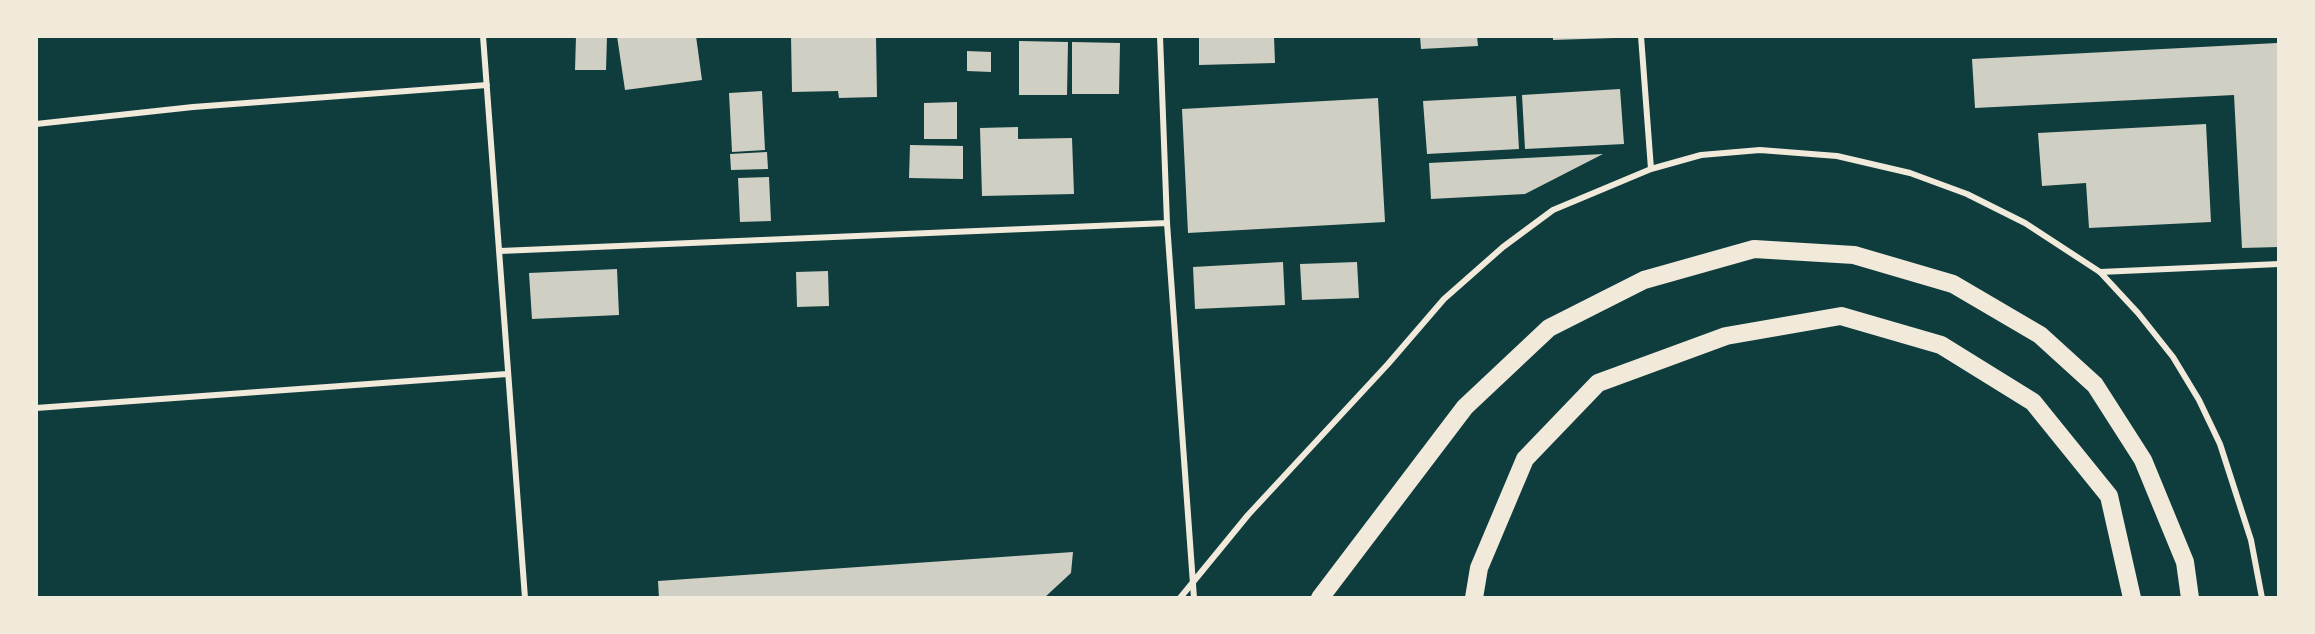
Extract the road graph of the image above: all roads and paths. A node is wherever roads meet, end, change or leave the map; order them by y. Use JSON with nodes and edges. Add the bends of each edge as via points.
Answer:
{"nodes":[{"id":1,"x":483,"y":36,"type":"edge"},
{"id":2,"x":1160,"y":36,"type":"edge"},
{"id":3,"x":1641,"y":36,"type":"edge"},
{"id":4,"x":488,"y":85,"type":"junction"},
{"id":5,"x":36,"y":124,"type":"edge"},
{"id":6,"x":1651,"y":169,"type":"junction"},
{"id":7,"x":1167,"y":224,"type":"junction"},
{"id":8,"x":500,"y":251,"type":"junction"},
{"id":9,"x":2279,"y":264,"type":"edge"},
{"id":10,"x":2100,"y":272,"type":"junction"},
{"id":11,"x":507,"y":374,"type":"junction"},
{"id":12,"x":36,"y":408,"type":"edge"},
{"id":13,"x":1192,"y":584,"type":"junction"},
{"id":14,"x":525,"y":598,"type":"edge"},
{"id":15,"x":1180,"y":598,"type":"edge"},
{"id":16,"x":1194,"y":598,"type":"edge"},
{"id":17,"x":1320,"y":598,"type":"edge"},
{"id":18,"x":1474,"y":598,"type":"edge"},
{"id":19,"x":2132,"y":598,"type":"edge"},
{"id":20,"x":2190,"y":598,"type":"edge"},
{"id":21,"x":2262,"y":598,"type":"edge"}],
"edges":[{"from":1,"to":4,"type":"street"},
{"from":2,"to":7,"type":"street"},
{"from":3,"to":6,"type":"street"},
{"from":4,"to":5,"type":"street","via":[[193,107]]},
{"from":4,"to":8,"type":"street"},
{"from":6,"to":10,"type":"street","via":[[1701,155],[1760,150],[1837,156],[1910,173],[1967,194],[2025,223]]},
{"from":6,"to":13,"type":"street","via":[[1552,210],[1444,299],[1248,515]]},
{"from":7,"to":8,"type":"street"},
{"from":7,"to":13,"type":"street"},
{"from":8,"to":11,"type":"street"},
{"from":9,"to":10,"type":"street"},
{"from":10,"to":21,"type":"street","via":[[2173,357],[2199,400],[2220,444],[2251,540]]},
{"from":11,"to":12,"type":"street"},
{"from":11,"to":14,"type":"street"},
{"from":13,"to":15,"type":"street"},
{"from":13,"to":16,"type":"street"},
{"from":17,"to":20,"type":"highway","via":[[1465,407],[1549,328],[1644,280],[1754,249],[1854,255],[1953,284],[2040,335],[2095,385],[2143,460],[2185,562]]},
{"from":18,"to":19,"type":"highway","via":[[1479,568],[1525,459],[1598,383],[1726,336],[1842,316],[1941,345],[2033,402],[2109,496]]}]}
